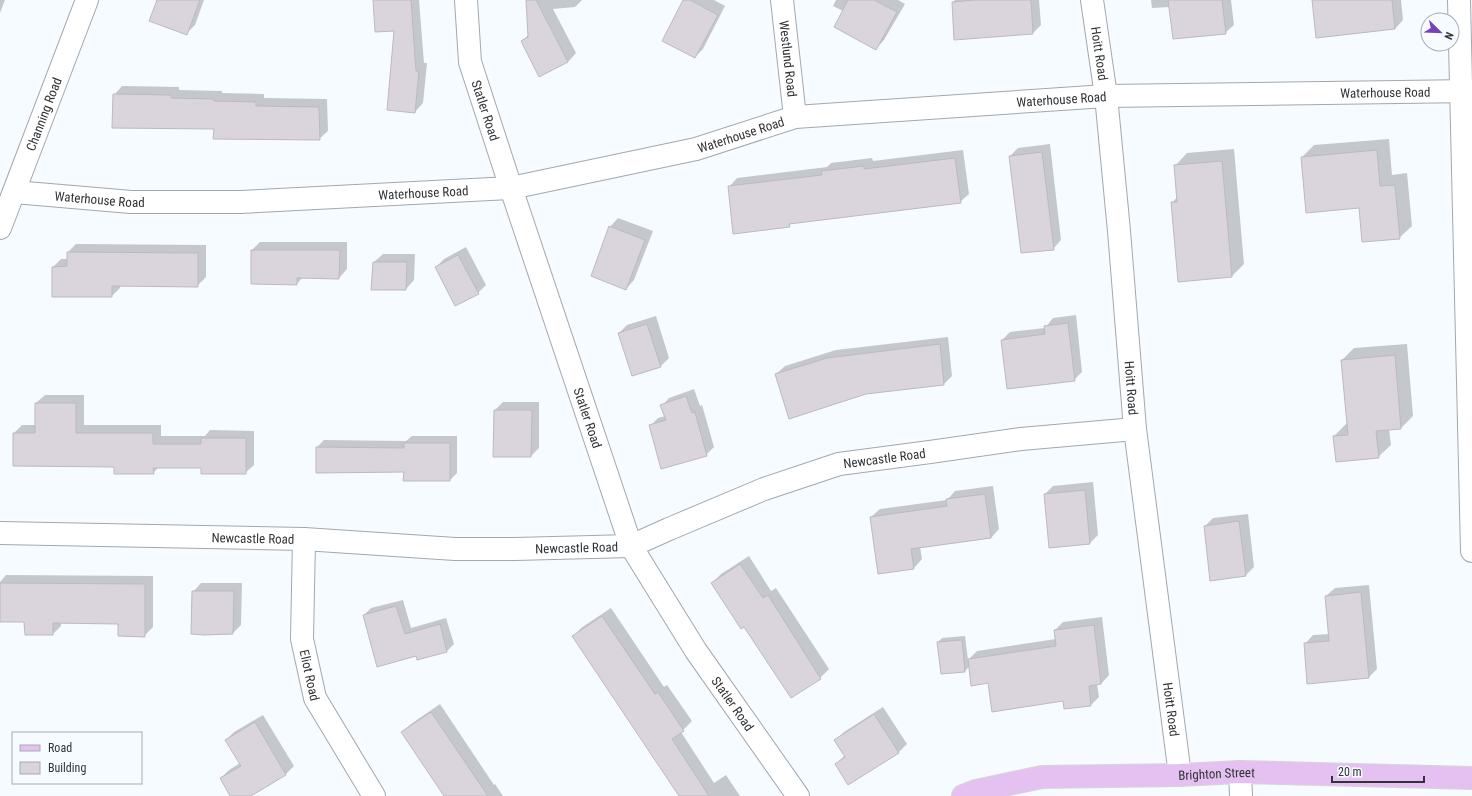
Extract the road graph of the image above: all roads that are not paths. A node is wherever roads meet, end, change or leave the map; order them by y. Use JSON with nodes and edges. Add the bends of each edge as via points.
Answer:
{"nodes":[{"id":1,"x":87,"y":0,"type":"edge"},
{"id":2,"x":466,"y":0,"type":"edge"},
{"id":3,"x":782,"y":0,"type":"edge"},
{"id":4,"x":1092,"y":0,"type":"edge"},
{"id":5,"x":1460,"y":0,"type":"edge"},
{"id":6,"x":1467,"y":91,"type":"edge"},
{"id":7,"x":1106,"y":96,"type":"junction"},
{"id":8,"x":795,"y":117,"type":"junction"},
{"id":9,"x":510,"y":188,"type":"junction"},
{"id":10,"x":14,"y":192,"type":"junction"},
{"id":11,"x":0,"y":228,"type":"edge"},
{"id":12,"x":1135,"y":429,"type":"junction"},
{"id":13,"x":0,"y":532,"type":"edge"},
{"id":14,"x":304,"y":539,"type":"junction"},
{"id":15,"x":631,"y":546,"type":"junction"},
{"id":16,"x":1472,"y":551,"type":"edge"},
{"id":17,"x":1240,"y":772,"type":"junction"},
{"id":18,"x":1180,"y":775,"type":"junction"},
{"id":19,"x":1472,"y":778,"type":"edge"},
{"id":20,"x":371,"y":795,"type":"edge"},
{"id":21,"x":798,"y":796,"type":"edge"},
{"id":22,"x":963,"y":796,"type":"edge"},
{"id":23,"x":1241,"y":796,"type":"edge"}],
"edges":[{"from":1,"to":10,"type":"street","name":"Channing Road"},
{"from":2,"to":9,"type":"street","name":"Statler Road","via":[[470,62]]},
{"from":3,"to":8,"type":"street","name":"Westlund Road"},
{"from":4,"to":7,"type":"street","name":"Hoitt Road"},
{"from":5,"to":6,"type":"street"},
{"from":6,"to":7,"type":"street","name":"Waterhouse Road"},
{"from":6,"to":16,"type":"street"},
{"from":7,"to":8,"type":"street","name":"Waterhouse Road"},
{"from":7,"to":12,"type":"street","name":"Hoitt Road","via":[[1120,231]]},
{"from":8,"to":9,"type":"street","name":"Waterhouse Road","via":[[696,149]]},
{"from":9,"to":10,"type":"street","name":"Waterhouse Road","via":[[240,202],[131,202]]},
{"from":9,"to":15,"type":"street","name":"Statler Road"},
{"from":10,"to":11,"type":"street","name":"Channing Road"},
{"from":12,"to":15,"type":"street","name":"Newcastle Road","via":[[1021,439],[839,464],[764,489]]},
{"from":12,"to":18,"type":"street","name":"Hoitt Road"},
{"from":13,"to":14,"type":"street","name":"Newcastle Road"},
{"from":14,"to":15,"type":"street","name":"Newcastle Road","via":[[455,549]]},
{"from":14,"to":20,"type":"street","name":"Eliot Road","via":[[302,639],[315,698]]},
{"from":15,"to":21,"type":"street","name":"Statler Road","via":[[696,651]]},
{"from":17,"to":18,"type":"main road","name":"Brighton Street"},
{"from":17,"to":19,"type":"main road","name":"Brighton Street"},
{"from":17,"to":23,"type":"street"},
{"from":18,"to":22,"type":"main road","name":"Brighton Street","via":[[1042,777]]}]}
